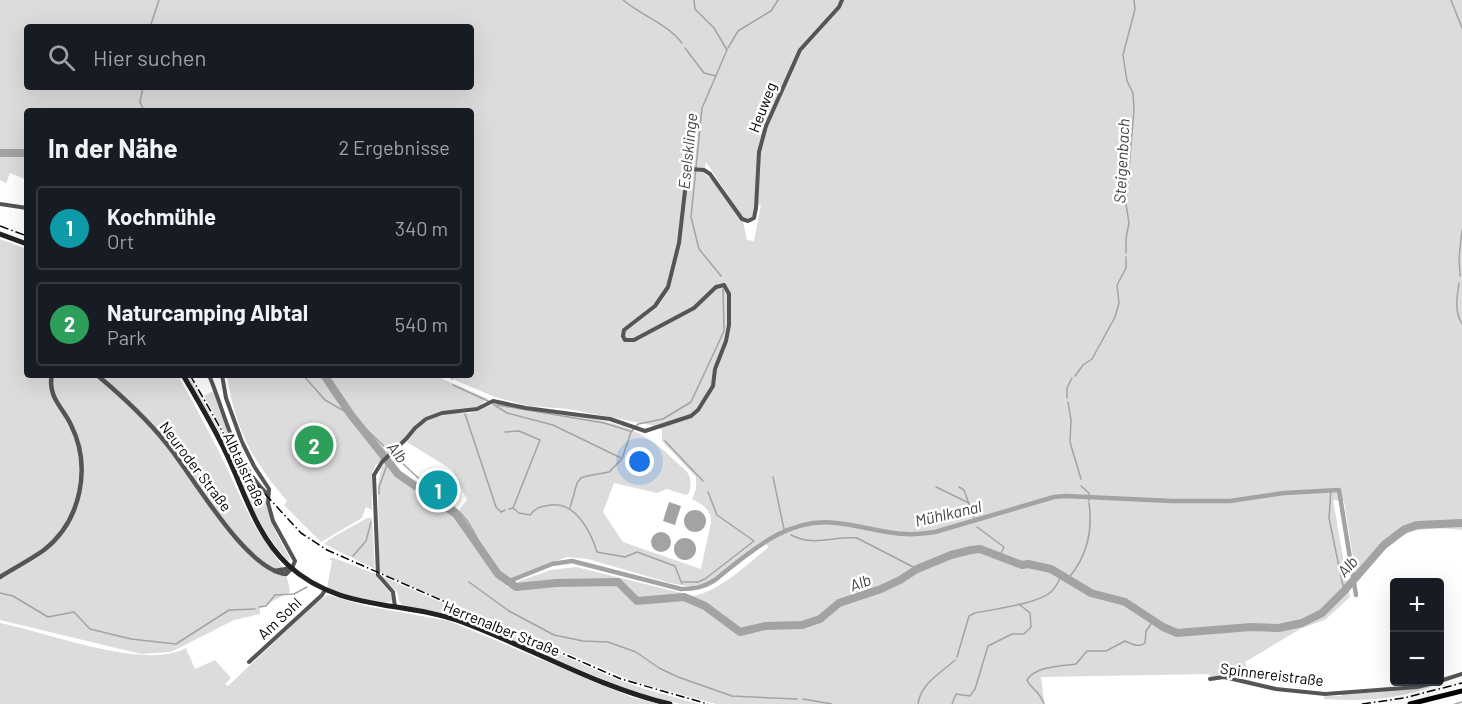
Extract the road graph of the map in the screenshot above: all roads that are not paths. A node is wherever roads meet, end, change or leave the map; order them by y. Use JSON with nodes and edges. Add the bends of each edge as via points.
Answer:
{"nodes":[{"id":1,"x":842,"y":0,"type":"edge"},
{"id":2,"x":0,"y":204,"type":"edge"},
{"id":3,"x":24,"y":208,"type":"edge"},
{"id":4,"x":0,"y":234,"type":"edge"},
{"id":5,"x":24,"y":243,"type":"edge"},
{"id":6,"x":52,"y":378,"type":"edge"},
{"id":7,"x":101,"y":378,"type":"edge"},
{"id":8,"x":185,"y":378,"type":"edge"},
{"id":9,"x":210,"y":378,"type":"edge"},
{"id":10,"x":223,"y":378,"type":"edge"},
{"id":11,"x":269,"y":495,"type":"junction"},
{"id":12,"x":292,"y":568,"type":"junction"},
{"id":13,"x":0,"y":576,"type":"edge"},
{"id":14,"x":325,"y":590,"type":"junction"},
{"id":15,"x":395,"y":607,"type":"junction"},
{"id":16,"x":249,"y":662,"type":"dead end"},
{"id":17,"x":1462,"y":674,"type":"edge"},
{"id":18,"x":1210,"y":679,"type":"dead end"},
{"id":19,"x":1444,"y":679,"type":"edge"},
{"id":20,"x":1421,"y":686,"type":"edge"},
{"id":21,"x":1462,"y":691,"type":"edge"},
{"id":22,"x":670,"y":704,"type":"edge"},
{"id":23,"x":1410,"y":704,"type":"edge"}],
"edges":[{"from":1,"to":15,"type":"street","name":"Heuweg","via":[[836,12],[800,50],[766,126],[759,152],[755,215],[744,220],[713,177],[698,168],[692,169],[668,287],[655,306],[624,330],[625,340],[634,340],[694,308],[716,287],[724,285],[729,294],[726,341],[713,387],[698,410],[645,431],[600,417],[493,401],[477,409],[426,419],[374,475],[377,573],[393,592]]},
{"from":2,"to":3,"type":"street"},
{"from":4,"to":5,"type":"main road"},
{"from":6,"to":13,"type":"street","via":[[54,399],[78,443],[82,480],[77,503],[57,538],[43,551]]},
{"from":7,"to":12,"type":"street","name":"Neuroder Straße","via":[[166,443],[235,536],[258,559],[286,574]]},
{"from":8,"to":12,"type":"main road","name":"Albtalstraße","via":[[220,441],[262,532]]},
{"from":9,"to":11,"type":"street","via":[[231,440],[250,473]]},
{"from":10,"to":11,"type":"street","via":[[242,442]]},
{"from":11,"to":12,"type":"street","via":[[273,521],[295,561]]},
{"from":12,"to":14,"type":"main road","name":"Herrenalber Straße"},
{"from":14,"to":15,"type":"main road","name":"Herrenalber Straße","via":[[353,601]]},
{"from":14,"to":16,"type":"street","name":"Am Sohl"},
{"from":15,"to":22,"type":"main road","name":"Herrenalber Straße","via":[[464,623],[612,686]]},
{"from":17,"to":19,"type":"street","name":"Spinnereistraße"},
{"from":18,"to":20,"type":"street","name":"Spinnereistraße","via":[[1224,677],[1276,689],[1325,694]]},
{"from":21,"to":23,"type":"main road"}]}
